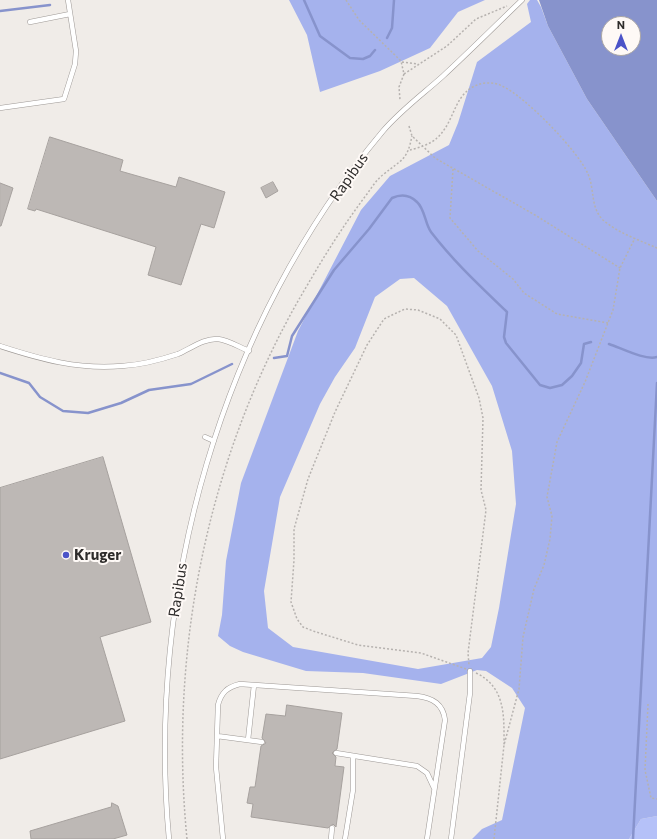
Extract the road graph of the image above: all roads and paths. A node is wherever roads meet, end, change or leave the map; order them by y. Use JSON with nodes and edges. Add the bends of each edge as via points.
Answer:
{"nodes":[{"id":1,"x":68,"y":0,"type":"edge"},
{"id":2,"x":346,"y":0,"type":"edge"},
{"id":3,"x":522,"y":0,"type":"edge"},
{"id":4,"x":510,"y":3,"type":"dead end"},
{"id":5,"x":70,"y":14,"type":"junction"},
{"id":6,"x":30,"y":22,"type":"dead end"},
{"id":7,"x":401,"y":61,"type":"junction"},
{"id":8,"x":418,"y":64,"type":"junction"},
{"id":9,"x":404,"y":74,"type":"junction"},
{"id":10,"x":400,"y":100,"type":"dead end"},
{"id":11,"x":0,"y":108,"type":"edge"},
{"id":12,"x":410,"y":126,"type":"dead end"},
{"id":13,"x":412,"y":136,"type":"junction"},
{"id":14,"x":422,"y":145,"type":"junction"},
{"id":15,"x":410,"y":150,"type":"junction"},
{"id":16,"x":453,"y":169,"type":"junction"},
{"id":17,"x":635,"y":238,"type":"junction"},
{"id":18,"x":657,"y":248,"type":"edge"},
{"id":19,"x":620,"y":268,"type":"junction"},
{"id":20,"x":608,"y":323,"type":"junction"},
{"id":21,"x":0,"y":346,"type":"edge"},
{"id":22,"x":249,"y":351,"type":"junction"},
{"id":23,"x":205,"y":437,"type":"dead end"},
{"id":24,"x":214,"y":441,"type":"junction"},
{"id":25,"x":470,"y":671,"type":"junction"},
{"id":26,"x":254,"y":685,"type":"junction"},
{"id":27,"x":648,"y":704,"type":"dead end"},
{"id":28,"x":217,"y":736,"type":"junction"},
{"id":29,"x":248,"y":740,"type":"junction"},
{"id":30,"x":262,"y":742,"type":"dead end"},
{"id":31,"x":504,"y":745,"type":"junction"},
{"id":32,"x":336,"y":753,"type":"dead end"},
{"id":33,"x":353,"y":756,"type":"junction"},
{"id":34,"x":434,"y":789,"type":"junction"},
{"id":35,"x":657,"y":799,"type":"edge"},
{"id":36,"x":332,"y":828,"type":"dead end"},
{"id":37,"x":169,"y":839,"type":"edge"},
{"id":38,"x":186,"y":839,"type":"edge"},
{"id":39,"x":223,"y":839,"type":"edge"},
{"id":40,"x":331,"y":839,"type":"edge"},
{"id":41,"x":345,"y":839,"type":"edge"},
{"id":42,"x":427,"y":839,"type":"edge"},
{"id":43,"x":451,"y":839,"type":"edge"},
{"id":44,"x":494,"y":839,"type":"edge"}],
"edges":[{"from":1,"to":5,"type":"lane"},
{"from":2,"to":7,"type":"path","via":[[352,13]]},
{"from":3,"to":22,"type":"lane","name":"Rapibus","via":[[398,115],[361,158],[301,250]]},
{"from":4,"to":8,"type":"path","via":[[476,20],[447,46]]},
{"from":5,"to":6,"type":"lane"},
{"from":5,"to":11,"type":"lane","via":[[76,58],[64,99]]},
{"from":7,"to":8,"type":"path"},
{"from":7,"to":9,"type":"path"},
{"from":8,"to":9,"type":"path"},
{"from":9,"to":10,"type":"path","via":[[399,87]]},
{"from":12,"to":13,"type":"path"},
{"from":13,"to":14,"type":"path"},
{"from":13,"to":15,"type":"path"},
{"from":14,"to":15,"type":"path"},
{"from":14,"to":16,"type":"path","via":[[435,158]]},
{"from":14,"to":17,"type":"path","via":[[440,136],[458,100],[466,91],[484,84],[504,86],[571,147],[592,182],[593,200],[604,220]]},
{"from":15,"to":38,"type":"path","via":[[400,162],[380,176],[366,194],[307,286],[270,356],[242,421],[224,475],[202,556],[188,644],[182,740]]},
{"from":16,"to":19,"type":"path","via":[[535,215]]},
{"from":16,"to":20,"type":"path","via":[[450,218],[478,251],[513,279],[524,293],[557,314]]},
{"from":17,"to":18,"type":"path"},
{"from":17,"to":19,"type":"path"},
{"from":19,"to":20,"type":"path","via":[[613,310]]},
{"from":20,"to":31,"type":"path","via":[[586,382],[557,442],[547,498],[552,516],[550,539],[522,637],[519,689]]},
{"from":21,"to":22,"type":"lane","via":[[49,361],[93,367],[150,362],[214,339],[229,342]]},
{"from":22,"to":24,"type":"lane","name":"Rapibus"},
{"from":23,"to":24,"type":"lane"},
{"from":24,"to":37,"type":"lane","name":"Rapibus","via":[[187,538],[170,643],[164,739]]},
{"from":25,"to":25,"type":"path","via":[[468,653],[486,510],[481,490],[483,418],[479,398],[456,334],[440,318],[418,310],[405,309],[384,319],[368,345],[322,440],[294,529],[291,602],[303,627],[313,631],[358,645],[421,653]]},
{"from":25,"to":31,"type":"path","via":[[485,677],[499,694],[504,710]]},
{"from":25,"to":43,"type":"lane","via":[[469,699]]},
{"from":26,"to":28,"type":"lane","via":[[233,685],[223,693],[218,705]]},
{"from":26,"to":29,"type":"lane"},
{"from":26,"to":34,"type":"lane","via":[[432,699],[441,708],[444,720]]},
{"from":27,"to":35,"type":"path","via":[[645,770],[652,798]]},
{"from":28,"to":29,"type":"lane"},
{"from":28,"to":39,"type":"lane","via":[[216,767]]},
{"from":29,"to":30,"type":"lane"},
{"from":31,"to":44,"type":"path"},
{"from":32,"to":33,"type":"lane"},
{"from":33,"to":34,"type":"lane","via":[[417,766],[427,772]]},
{"from":33,"to":41,"type":"lane","via":[[353,790]]},
{"from":34,"to":42,"type":"lane"},
{"from":36,"to":40,"type":"lane"}]}
